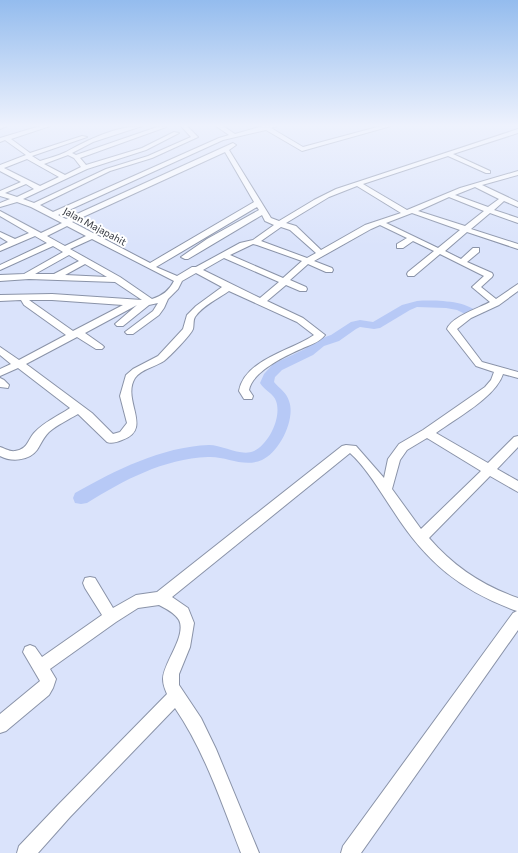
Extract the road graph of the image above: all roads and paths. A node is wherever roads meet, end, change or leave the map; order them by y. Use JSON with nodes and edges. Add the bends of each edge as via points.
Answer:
{"nodes":[{"id":1,"x":45,"y":166,"type":"edge"},
{"id":2,"x":91,"y":166,"type":"edge"},
{"id":3,"x":100,"y":166,"type":"edge"},
{"id":4,"x":123,"y":166,"type":"edge"},
{"id":5,"x":133,"y":166,"type":"edge"},
{"id":6,"x":163,"y":166,"type":"edge"},
{"id":7,"x":189,"y":166,"type":"edge"},
{"id":8,"x":236,"y":166,"type":"edge"},
{"id":9,"x":411,"y":166,"type":"edge"},
{"id":10,"x":474,"y":166,"type":"edge"},
{"id":11,"x":0,"y":168,"type":"edge"},
{"id":12,"x":85,"y":168,"type":"joint"},
{"id":13,"x":108,"y":170,"type":"junction"},
{"id":14,"x":488,"y":172,"type":"dead end"},
{"id":15,"x":147,"y":173,"type":"junction"},
{"id":16,"x":518,"y":173,"type":"edge"},
{"id":17,"x":94,"y":177,"type":"junction"},
{"id":18,"x":66,"y":178,"type":"junction"},
{"id":19,"x":101,"y":180,"type":"dead end"},
{"id":20,"x":131,"y":180,"type":"junction"},
{"id":21,"x":26,"y":182,"type":"junction"},
{"id":22,"x":357,"y":183,"type":"junction"},
{"id":23,"x":108,"y":184,"type":"dead end"},
{"id":24,"x":76,"y":185,"type":"junction"},
{"id":25,"x":145,"y":186,"type":"junction"},
{"id":26,"x":476,"y":186,"type":"junction"},
{"id":27,"x":115,"y":187,"type":"junction"},
{"id":28,"x":40,"y":189,"type":"junction"},
{"id":29,"x":91,"y":192,"type":"junction"},
{"id":30,"x":0,"y":194,"type":"edge"},
{"id":31,"x":449,"y":195,"type":"junction"},
{"id":32,"x":65,"y":196,"type":"junction"},
{"id":33,"x":504,"y":198,"type":"junction"},
{"id":34,"x":18,"y":199,"type":"junction"},
{"id":35,"x":78,"y":203,"type":"junction"},
{"id":36,"x":258,"y":203,"type":"junction"},
{"id":37,"x":0,"y":205,"type":"edge"},
{"id":38,"x":34,"y":205,"type":"junction"},
{"id":39,"x":518,"y":205,"type":"edge"},
{"id":40,"x":263,"y":211,"type":"junction"},
{"id":41,"x":488,"y":211,"type":"junction"},
{"id":42,"x":409,"y":212,"type":"junction"},
{"id":43,"x":0,"y":213,"type":"edge"},
{"id":44,"x":52,"y":215,"type":"junction"},
{"id":45,"x":518,"y":222,"type":"edge"},
{"id":46,"x":66,"y":223,"type":"junction"},
{"id":47,"x":381,"y":223,"type":"junction"},
{"id":48,"x":279,"y":224,"type":"junction"},
{"id":49,"x":465,"y":229,"type":"junction"},
{"id":50,"x":0,"y":234,"type":"edge"},
{"id":51,"x":38,"y":235,"type":"junction"},
{"id":52,"x":91,"y":236,"type":"junction"},
{"id":53,"x":413,"y":238,"type":"junction"},
{"id":54,"x":53,"y":242,"type":"junction"},
{"id":55,"x":255,"y":242,"type":"junction"},
{"id":56,"x":15,"y":243,"type":"junction"},
{"id":57,"x":400,"y":246,"type":"dead end"},
{"id":58,"x":518,"y":247,"type":"edge"},
{"id":59,"x":0,"y":250,"type":"edge"},
{"id":60,"x":476,"y":250,"type":"dead end"},
{"id":61,"x":66,"y":251,"type":"junction"},
{"id":62,"x":440,"y":251,"type":"junction"},
{"id":63,"x":174,"y":252,"type":"junction"},
{"id":64,"x":321,"y":254,"type":"junction"},
{"id":65,"x":223,"y":255,"type":"junction"},
{"id":66,"x":185,"y":257,"type":"junction"},
{"id":67,"x":84,"y":261,"type":"junction"},
{"id":68,"x":307,"y":261,"type":"junction"},
{"id":69,"x":462,"y":262,"type":"junction"},
{"id":70,"x":150,"y":266,"type":"junction"},
{"id":71,"x":199,"y":267,"type":"junction"},
{"id":72,"x":0,"y":268,"type":"edge"},
{"id":73,"x":329,"y":270,"type":"dead end"},
{"id":74,"x":411,"y":274,"type":"dead end"},
{"id":75,"x":27,"y":275,"type":"junction"},
{"id":76,"x":55,"y":277,"type":"junction"},
{"id":77,"x":0,"y":278,"type":"edge"},
{"id":78,"x":117,"y":279,"type":"junction"},
{"id":79,"x":179,"y":279,"type":"junction"},
{"id":80,"x":285,"y":281,"type":"junction"},
{"id":81,"x":228,"y":287,"type":"junction"},
{"id":82,"x":518,"y":287,"type":"edge"},
{"id":83,"x":303,"y":289,"type":"dead end"},
{"id":84,"x":23,"y":297,"type":"junction"},
{"id":85,"x":0,"y":298,"type":"edge"},
{"id":86,"x":164,"y":298,"type":"junction"},
{"id":87,"x":149,"y":302,"type":"junction"},
{"id":88,"x":261,"y":302,"type":"junction"},
{"id":89,"x":133,"y":303,"type":"junction"},
{"id":90,"x":496,"y":303,"type":"junction"},
{"id":91,"x":120,"y":324,"type":"dead end"},
{"id":92,"x":130,"y":332,"type":"dead end"},
{"id":93,"x":75,"y":334,"type":"junction"},
{"id":94,"x":98,"y":347,"type":"dead end"},
{"id":95,"x":0,"y":350,"type":"edge"},
{"id":96,"x":19,"y":364,"type":"junction"},
{"id":97,"x":499,"y":371,"type":"junction"},
{"id":98,"x":0,"y":373,"type":"edge"},
{"id":99,"x":518,"y":375,"type":"edge"},
{"id":100,"x":248,"y":396,"type":"dead end"},
{"id":101,"x":78,"y":409,"type":"junction"},
{"id":102,"x":427,"y":433,"type":"junction"},
{"id":103,"x":518,"y":440,"type":"edge"},
{"id":104,"x":0,"y":451,"type":"edge"},
{"id":105,"x":489,"y":469,"type":"junction"},
{"id":106,"x":518,"y":487,"type":"edge"},
{"id":107,"x":386,"y":489,"type":"junction"},
{"id":108,"x":421,"y":537,"type":"junction"},
{"id":109,"x":90,"y":583,"type":"dead end"},
{"id":110,"x":160,"y":598,"type":"junction"},
{"id":111,"x":518,"y":605,"type":"edge"},
{"id":112,"x":111,"y":617,"type":"junction"},
{"id":113,"x":518,"y":618,"type":"edge"},
{"id":114,"x":30,"y":652,"type":"dead end"},
{"id":115,"x":40,"y":667,"type":"junction"},
{"id":116,"x":176,"y":696,"type":"junction"},
{"id":117,"x":0,"y":725,"type":"edge"},
{"id":118,"x":248,"y":852,"type":"edge"},
{"id":119,"x":26,"y":853,"type":"edge"},
{"id":120,"x":350,"y":853,"type":"edge"}],
"edges":[{"from":1,"to":18,"type":"street"},
{"from":2,"to":12,"type":"street"},
{"from":3,"to":13,"type":"street"},
{"from":4,"to":13,"type":"street"},
{"from":5,"to":15,"type":"street"},
{"from":6,"to":15,"type":"street"},
{"from":7,"to":25,"type":"street"},
{"from":8,"to":36,"type":"street"},
{"from":9,"to":22,"type":"street"},
{"from":10,"to":14,"type":"street"},
{"from":11,"to":21,"type":"street"},
{"from":12,"to":18,"type":"street"},
{"from":13,"to":17,"type":"street"},
{"from":13,"to":20,"type":"street"},
{"from":15,"to":20,"type":"street"},
{"from":16,"to":26,"type":"street"},
{"from":17,"to":19,"type":"street"},
{"from":17,"to":24,"type":"street"},
{"from":18,"to":28,"type":"street"},
{"from":20,"to":25,"type":"street"},
{"from":20,"to":27,"type":"street"},
{"from":21,"to":28,"type":"street"},
{"from":21,"to":30,"type":"street"},
{"from":22,"to":42,"type":"street"},
{"from":22,"to":48,"type":"street","via":[[323,197]]},
{"from":23,"to":27,"type":"street"},
{"from":24,"to":29,"type":"street"},
{"from":24,"to":32,"type":"street"},
{"from":25,"to":46,"type":"street"},
{"from":26,"to":31,"type":"street"},
{"from":26,"to":33,"type":"street"},
{"from":27,"to":29,"type":"street"},
{"from":28,"to":34,"type":"street"},
{"from":29,"to":35,"type":"street"},
{"from":30,"to":34,"type":"street","name":"Jalan Majapahit"},
{"from":31,"to":41,"type":"street"},
{"from":31,"to":42,"type":"street"},
{"from":32,"to":35,"type":"street"},
{"from":32,"to":38,"type":"street"},
{"from":33,"to":39,"type":"street"},
{"from":33,"to":41,"type":"street"},
{"from":34,"to":37,"type":"street"},
{"from":34,"to":38,"type":"street","name":"Jalan Majapahit"},
{"from":35,"to":44,"type":"street"},
{"from":36,"to":40,"type":"street"},
{"from":36,"to":63,"type":"street"},
{"from":38,"to":44,"type":"street","name":"Jalan Majapahit"},
{"from":40,"to":48,"type":"street","via":[[268,219]]},
{"from":40,"to":66,"type":"street"},
{"from":41,"to":45,"type":"street"},
{"from":41,"to":49,"type":"street"},
{"from":42,"to":47,"type":"street"},
{"from":42,"to":49,"type":"street"},
{"from":43,"to":51,"type":"street"},
{"from":44,"to":46,"type":"street","name":"Jalan Majapahit"},
{"from":46,"to":51,"type":"street"},
{"from":46,"to":52,"type":"street","name":"Jalan Majapahit"},
{"from":47,"to":53,"type":"street"},
{"from":47,"to":64,"type":"street","via":[[364,228]]},
{"from":48,"to":55,"type":"street"},
{"from":48,"to":64,"type":"street","via":[[293,228]]},
{"from":49,"to":58,"type":"street"},
{"from":49,"to":62,"type":"street"},
{"from":50,"to":56,"type":"street"},
{"from":51,"to":54,"type":"street"},
{"from":51,"to":56,"type":"street"},
{"from":52,"to":61,"type":"street"},
{"from":52,"to":70,"type":"street","name":"Jalan Majapahit"},
{"from":53,"to":57,"type":"street"},
{"from":53,"to":62,"type":"street"},
{"from":54,"to":61,"type":"street"},
{"from":54,"to":72,"type":"street"},
{"from":55,"to":65,"type":"street"},
{"from":55,"to":68,"type":"street"},
{"from":56,"to":59,"type":"street"},
{"from":60,"to":69,"type":"street"},
{"from":61,"to":67,"type":"street"},
{"from":61,"to":75,"type":"street"},
{"from":62,"to":69,"type":"street"},
{"from":62,"to":74,"type":"street"},
{"from":63,"to":66,"type":"street"},
{"from":63,"to":70,"type":"street"},
{"from":64,"to":68,"type":"street"},
{"from":65,"to":71,"type":"street"},
{"from":65,"to":80,"type":"street"},
{"from":66,"to":71,"type":"street"},
{"from":67,"to":76,"type":"street"},
{"from":67,"to":78,"type":"street"},
{"from":68,"to":73,"type":"street"},
{"from":68,"to":80,"type":"street"},
{"from":69,"to":90,"type":"street","via":[[489,276],[476,287]]},
{"from":70,"to":79,"type":"street","name":"Jalan Majapahit","via":[[174,279]]},
{"from":71,"to":79,"type":"street"},
{"from":71,"to":81,"type":"street"},
{"from":75,"to":76,"type":"street"},
{"from":75,"to":77,"type":"street"},
{"from":76,"to":78,"type":"street"},
{"from":78,"to":87,"type":"street"},
{"from":79,"to":86,"type":"street"},
{"from":80,"to":83,"type":"street"},
{"from":80,"to":88,"type":"street"},
{"from":81,"to":88,"type":"street"},
{"from":81,"to":101,"type":"street","via":[[190,317],[188,330],[161,358],[130,377],[125,396],[132,423],[124,434],[112,439],[106,436]]},
{"from":82,"to":90,"type":"street"},
{"from":84,"to":85,"type":"street"},
{"from":84,"to":89,"type":"street"},
{"from":84,"to":93,"type":"street"},
{"from":86,"to":87,"type":"street"},
{"from":86,"to":92,"type":"street","via":[[160,308]]},
{"from":87,"to":89,"type":"street"},
{"from":87,"to":91,"type":"street"},
{"from":88,"to":100,"type":"street","via":[[300,320],[320,335],[281,355],[256,372],[245,385],[244,391]]},
{"from":89,"to":93,"type":"street"},
{"from":90,"to":97,"type":"street","via":[[453,326],[454,332],[480,364]]},
{"from":93,"to":94,"type":"street"},
{"from":93,"to":96,"type":"street"},
{"from":95,"to":96,"type":"street"},
{"from":96,"to":98,"type":"street"},
{"from":96,"to":101,"type":"street"},
{"from":97,"to":99,"type":"street"},
{"from":97,"to":102,"type":"street","via":[[496,381],[489,390]]},
{"from":101,"to":104,"type":"street","via":[[46,428],[37,437],[32,448],[26,452],[10,456]]},
{"from":102,"to":105,"type":"street"},
{"from":102,"to":107,"type":"street","via":[[398,452]]},
{"from":103,"to":105,"type":"street"},
{"from":105,"to":106,"type":"street"},
{"from":105,"to":108,"type":"street"},
{"from":107,"to":108,"type":"street","via":[[402,515]]},
{"from":107,"to":110,"type":"street","via":[[357,453],[352,449],[346,449]]},
{"from":108,"to":111,"type":"street","via":[[453,571]]},
{"from":109,"to":112,"type":"street"},
{"from":110,"to":112,"type":"street","via":[[136,602]]},
{"from":110,"to":116,"type":"street","via":[[179,609],[188,622],[181,653],[170,674]]},
{"from":112,"to":115,"type":"street"},
{"from":113,"to":120,"type":"street"},
{"from":114,"to":115,"type":"street"},
{"from":115,"to":117,"type":"street","via":[[48,683]]},
{"from":116,"to":118,"type":"street","via":[[195,724],[233,805]]},
{"from":116,"to":119,"type":"street"}]}
